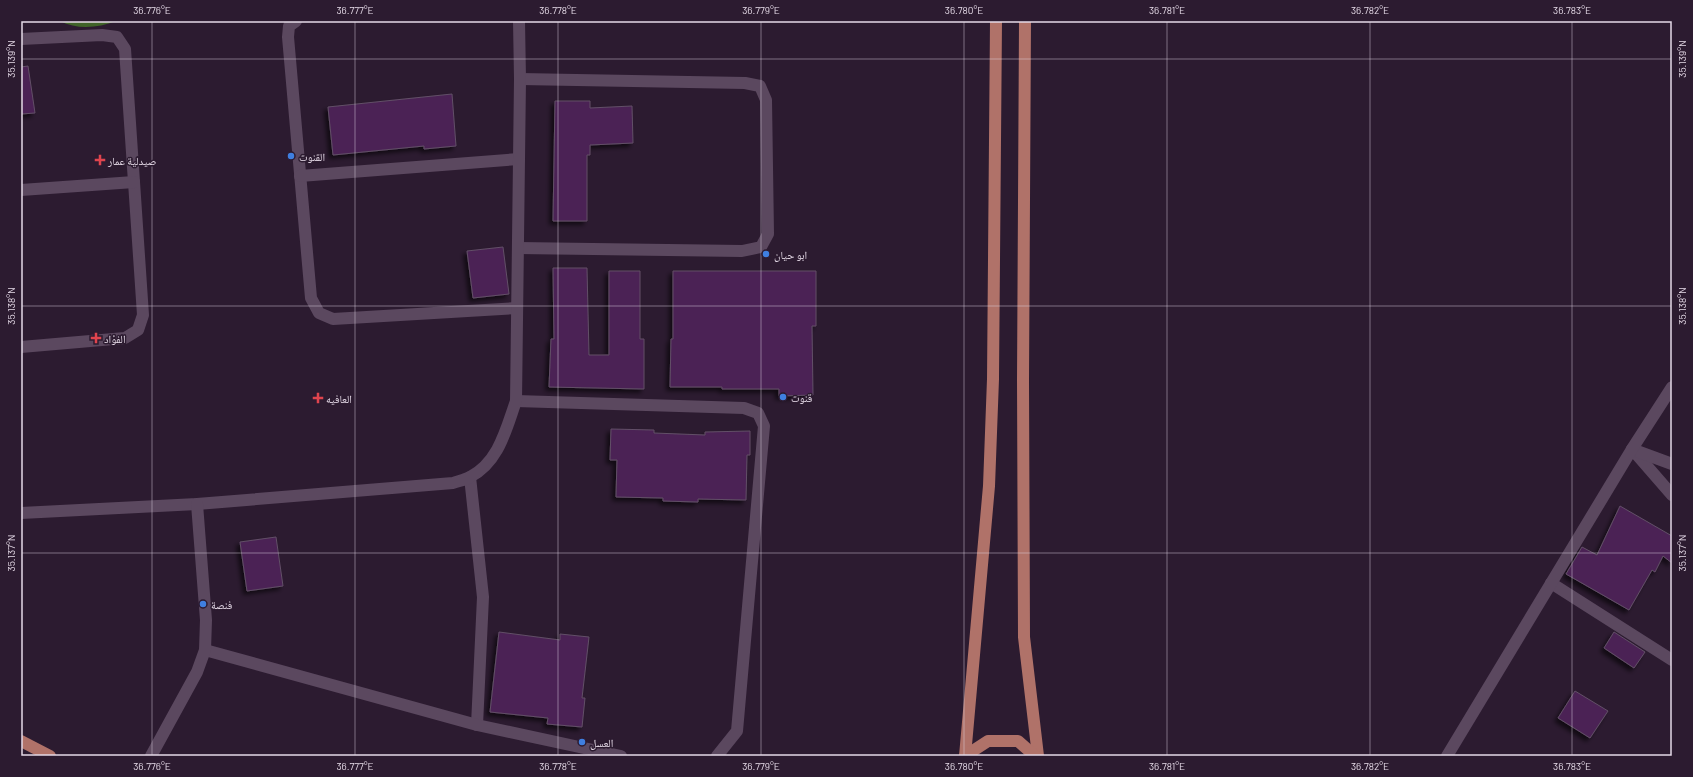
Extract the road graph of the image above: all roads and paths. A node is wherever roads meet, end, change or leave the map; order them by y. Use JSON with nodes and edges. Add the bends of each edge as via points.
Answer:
{"nodes":[{"id":1,"x":296,"y":21,"type":"edge"},
{"id":2,"x":519,"y":21,"type":"edge"},
{"id":3,"x":996,"y":21,"type":"edge"},
{"id":4,"x":1025,"y":21,"type":"edge"},
{"id":5,"x":21,"y":39,"type":"edge"},
{"id":6,"x":520,"y":79,"type":"junction"},
{"id":7,"x":519,"y":159,"type":"junction"},
{"id":8,"x":300,"y":176,"type":"junction"},
{"id":9,"x":134,"y":182,"type":"junction"},
{"id":10,"x":21,"y":190,"type":"edge"},
{"id":11,"x":518,"y":248,"type":"junction"},
{"id":12,"x":517,"y":308,"type":"junction"},
{"id":13,"x":21,"y":347,"type":"edge"},
{"id":14,"x":1672,"y":387,"type":"edge"},
{"id":15,"x":516,"y":401,"type":"junction"},
{"id":16,"x":1632,"y":449,"type":"junction"},
{"id":17,"x":1672,"y":464,"type":"edge"},
{"id":18,"x":470,"y":477,"type":"junction"},
{"id":19,"x":1672,"y":496,"type":"edge"},
{"id":20,"x":196,"y":504,"type":"junction"},
{"id":21,"x":21,"y":513,"type":"edge"},
{"id":22,"x":1551,"y":583,"type":"junction"},
{"id":23,"x":205,"y":650,"type":"junction"},
{"id":24,"x":1672,"y":660,"type":"edge"},
{"id":25,"x":477,"y":725,"type":"junction"},
{"id":26,"x":21,"y":741,"type":"edge"},
{"id":27,"x":50,"y":756,"type":"edge"},
{"id":28,"x":151,"y":756,"type":"edge"},
{"id":29,"x":621,"y":756,"type":"edge"},
{"id":30,"x":717,"y":756,"type":"edge"},
{"id":31,"x":965,"y":756,"type":"edge"},
{"id":32,"x":1035,"y":756,"type":"edge"},
{"id":33,"x":1038,"y":756,"type":"edge"},
{"id":34,"x":1447,"y":756,"type":"edge"}],
"edges":[{"from":1,"to":8,"type":"street","via":[[289,26],[288,37]]},
{"from":2,"to":6,"type":"street"},
{"from":3,"to":31,"type":"main road","via":[[993,379],[989,486]]},
{"from":4,"to":33,"type":"main road","via":[[1024,637]]},
{"from":5,"to":9,"type":"street","via":[[102,35],[117,37],[125,49]]},
{"from":6,"to":7,"type":"street"},
{"from":6,"to":11,"type":"street","via":[[746,83],[760,86],[766,100],[768,234],[761,247],[742,251]]},
{"from":7,"to":8,"type":"street"},
{"from":7,"to":11,"type":"street"},
{"from":8,"to":12,"type":"street","via":[[311,298],[319,313],[333,319]]},
{"from":9,"to":10,"type":"street"},
{"from":9,"to":13,"type":"street","via":[[142,315],[138,330],[125,338]]},
{"from":11,"to":12,"type":"street"},
{"from":12,"to":15,"type":"street"},
{"from":14,"to":16,"type":"street"},
{"from":15,"to":18,"type":"street","via":[[500,446],[486,465]]},
{"from":15,"to":30,"type":"street","via":[[744,408],[758,413],[764,426],[737,731]]},
{"from":16,"to":17,"type":"street"},
{"from":16,"to":19,"type":"street"},
{"from":16,"to":22,"type":"street"},
{"from":18,"to":20,"type":"street","via":[[452,483]]},
{"from":18,"to":25,"type":"street","via":[[483,597]]},
{"from":20,"to":21,"type":"street"},
{"from":20,"to":23,"type":"street","via":[[206,620]]},
{"from":22,"to":24,"type":"street"},
{"from":22,"to":34,"type":"street"},
{"from":23,"to":25,"type":"street"},
{"from":23,"to":28,"type":"street","via":[[197,672]]},
{"from":25,"to":29,"type":"street"},
{"from":26,"to":27,"type":"main road"},
{"from":31,"to":32,"type":"main road","via":[[988,741],[1018,741]]}]}
